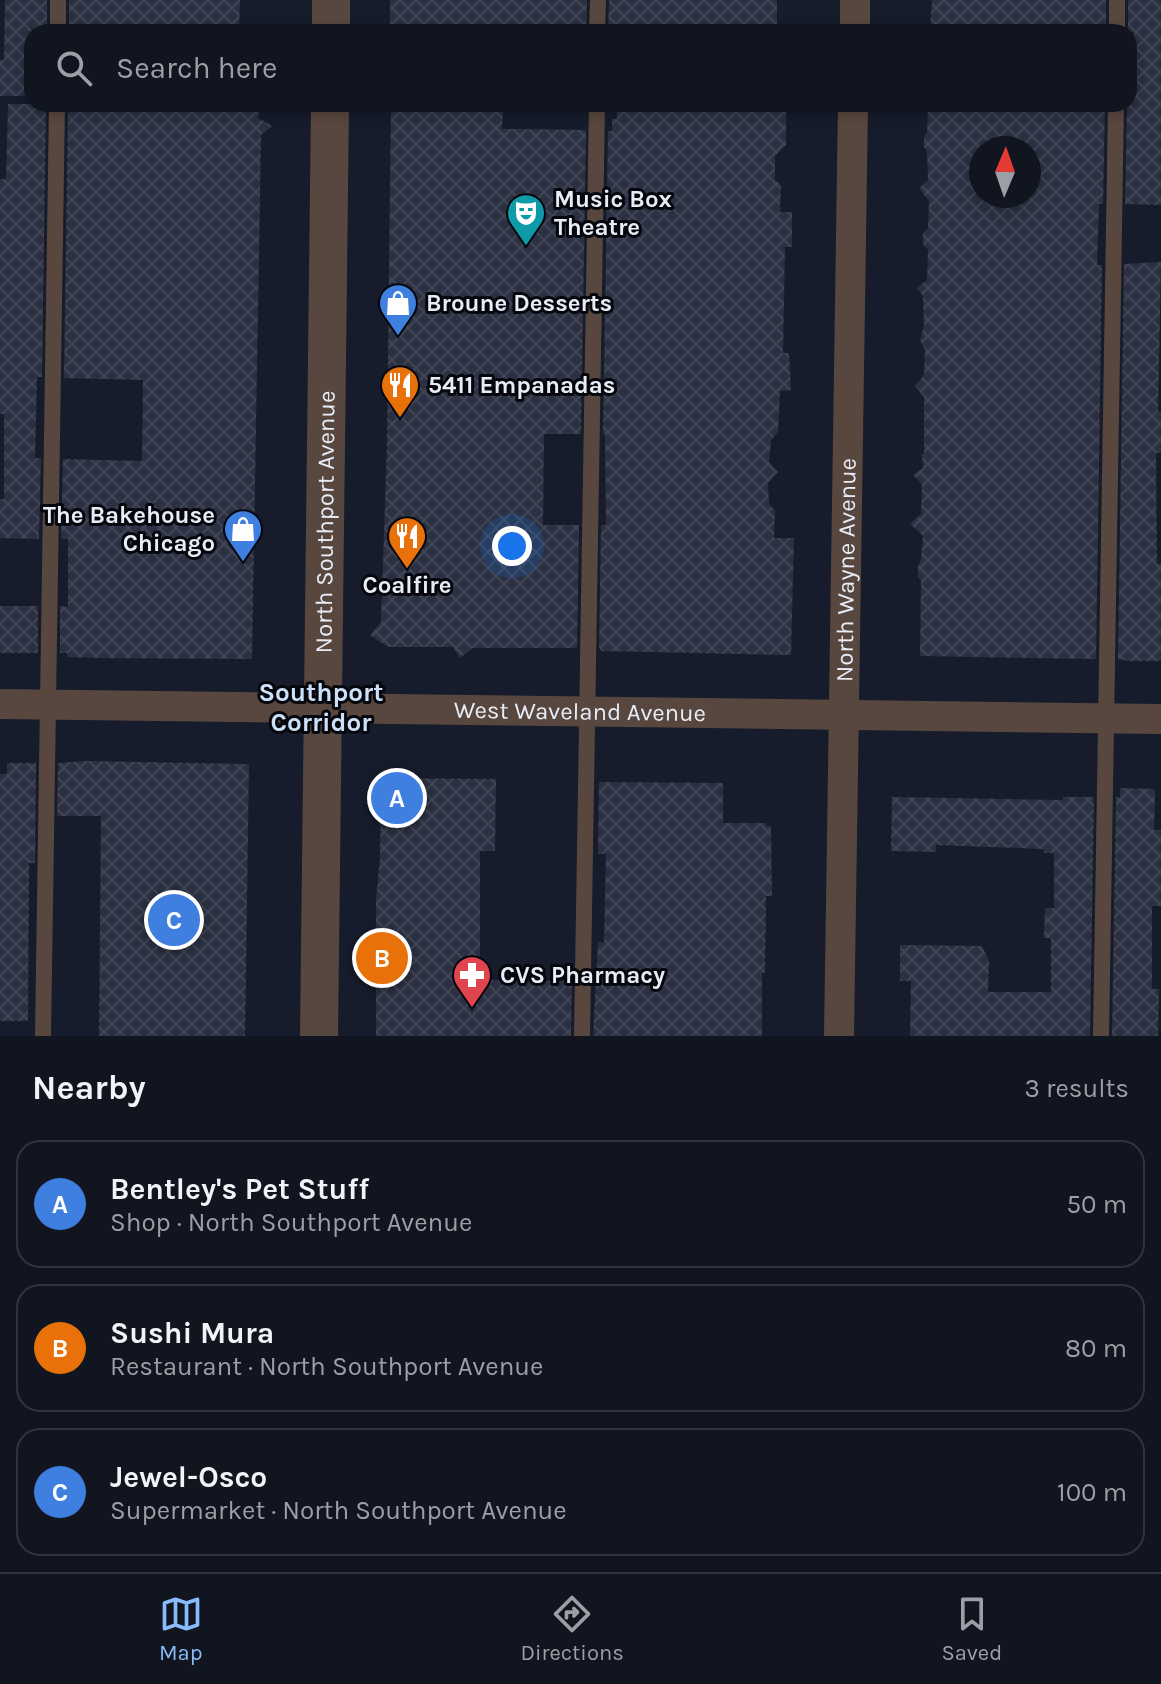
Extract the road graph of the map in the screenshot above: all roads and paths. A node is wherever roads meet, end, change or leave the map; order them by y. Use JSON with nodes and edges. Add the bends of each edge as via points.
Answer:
{"nodes":[{"id":1,"x":58,"y":0,"type":"edge"},
{"id":2,"x":331,"y":0,"type":"edge"},
{"id":3,"x":598,"y":0,"type":"edge"},
{"id":4,"x":855,"y":0,"type":"edge"},
{"id":5,"x":1117,"y":0,"type":"edge"},
{"id":6,"x":58,"y":24,"type":"edge"},
{"id":7,"x":331,"y":24,"type":"edge"},
{"id":8,"x":597,"y":24,"type":"edge"},
{"id":9,"x":855,"y":24,"type":"edge"},
{"id":10,"x":1117,"y":24,"type":"edge"},
{"id":11,"x":57,"y":112,"type":"edge"},
{"id":12,"x":330,"y":112,"type":"edge"},
{"id":13,"x":597,"y":112,"type":"edge"},
{"id":14,"x":853,"y":112,"type":"edge"},
{"id":15,"x":1116,"y":112,"type":"edge"},
{"id":16,"x":0,"y":704,"type":"edge"},
{"id":17,"x":48,"y":705,"type":"junction"},
{"id":18,"x":323,"y":709,"type":"junction"},
{"id":19,"x":589,"y":712,"type":"junction"},
{"id":20,"x":844,"y":715,"type":"junction"},
{"id":21,"x":1106,"y":719,"type":"junction"},
{"id":22,"x":1161,"y":719,"type":"edge"},
{"id":23,"x":43,"y":1036,"type":"edge"},
{"id":24,"x":319,"y":1036,"type":"edge"},
{"id":25,"x":582,"y":1036,"type":"edge"},
{"id":26,"x":839,"y":1036,"type":"edge"},
{"id":27,"x":1101,"y":1036,"type":"edge"}],
"edges":[{"from":1,"to":6,"type":"lane"},
{"from":2,"to":7,"type":"street"},
{"from":3,"to":8,"type":"lane"},
{"from":4,"to":9,"type":"street"},
{"from":5,"to":10,"type":"lane"},
{"from":11,"to":17,"type":"lane"},
{"from":12,"to":18,"type":"street","name":"North Southport Avenue"},
{"from":13,"to":19,"type":"lane"},
{"from":14,"to":20,"type":"street","name":"North Wayne Avenue"},
{"from":15,"to":21,"type":"lane"},
{"from":16,"to":17,"type":"street","name":"West Waveland Avenue"},
{"from":17,"to":18,"type":"street","name":"West Waveland Avenue"},
{"from":17,"to":23,"type":"lane"},
{"from":18,"to":19,"type":"street","name":"West Waveland Avenue"},
{"from":18,"to":24,"type":"street","name":"North Southport Avenue"},
{"from":19,"to":20,"type":"street","name":"West Waveland Avenue"},
{"from":19,"to":25,"type":"lane"},
{"from":20,"to":21,"type":"street","name":"West Waveland Avenue"},
{"from":20,"to":26,"type":"street","name":"North Wayne Avenue"},
{"from":21,"to":22,"type":"street","name":"West Waveland Avenue"},
{"from":21,"to":27,"type":"lane"}]}
